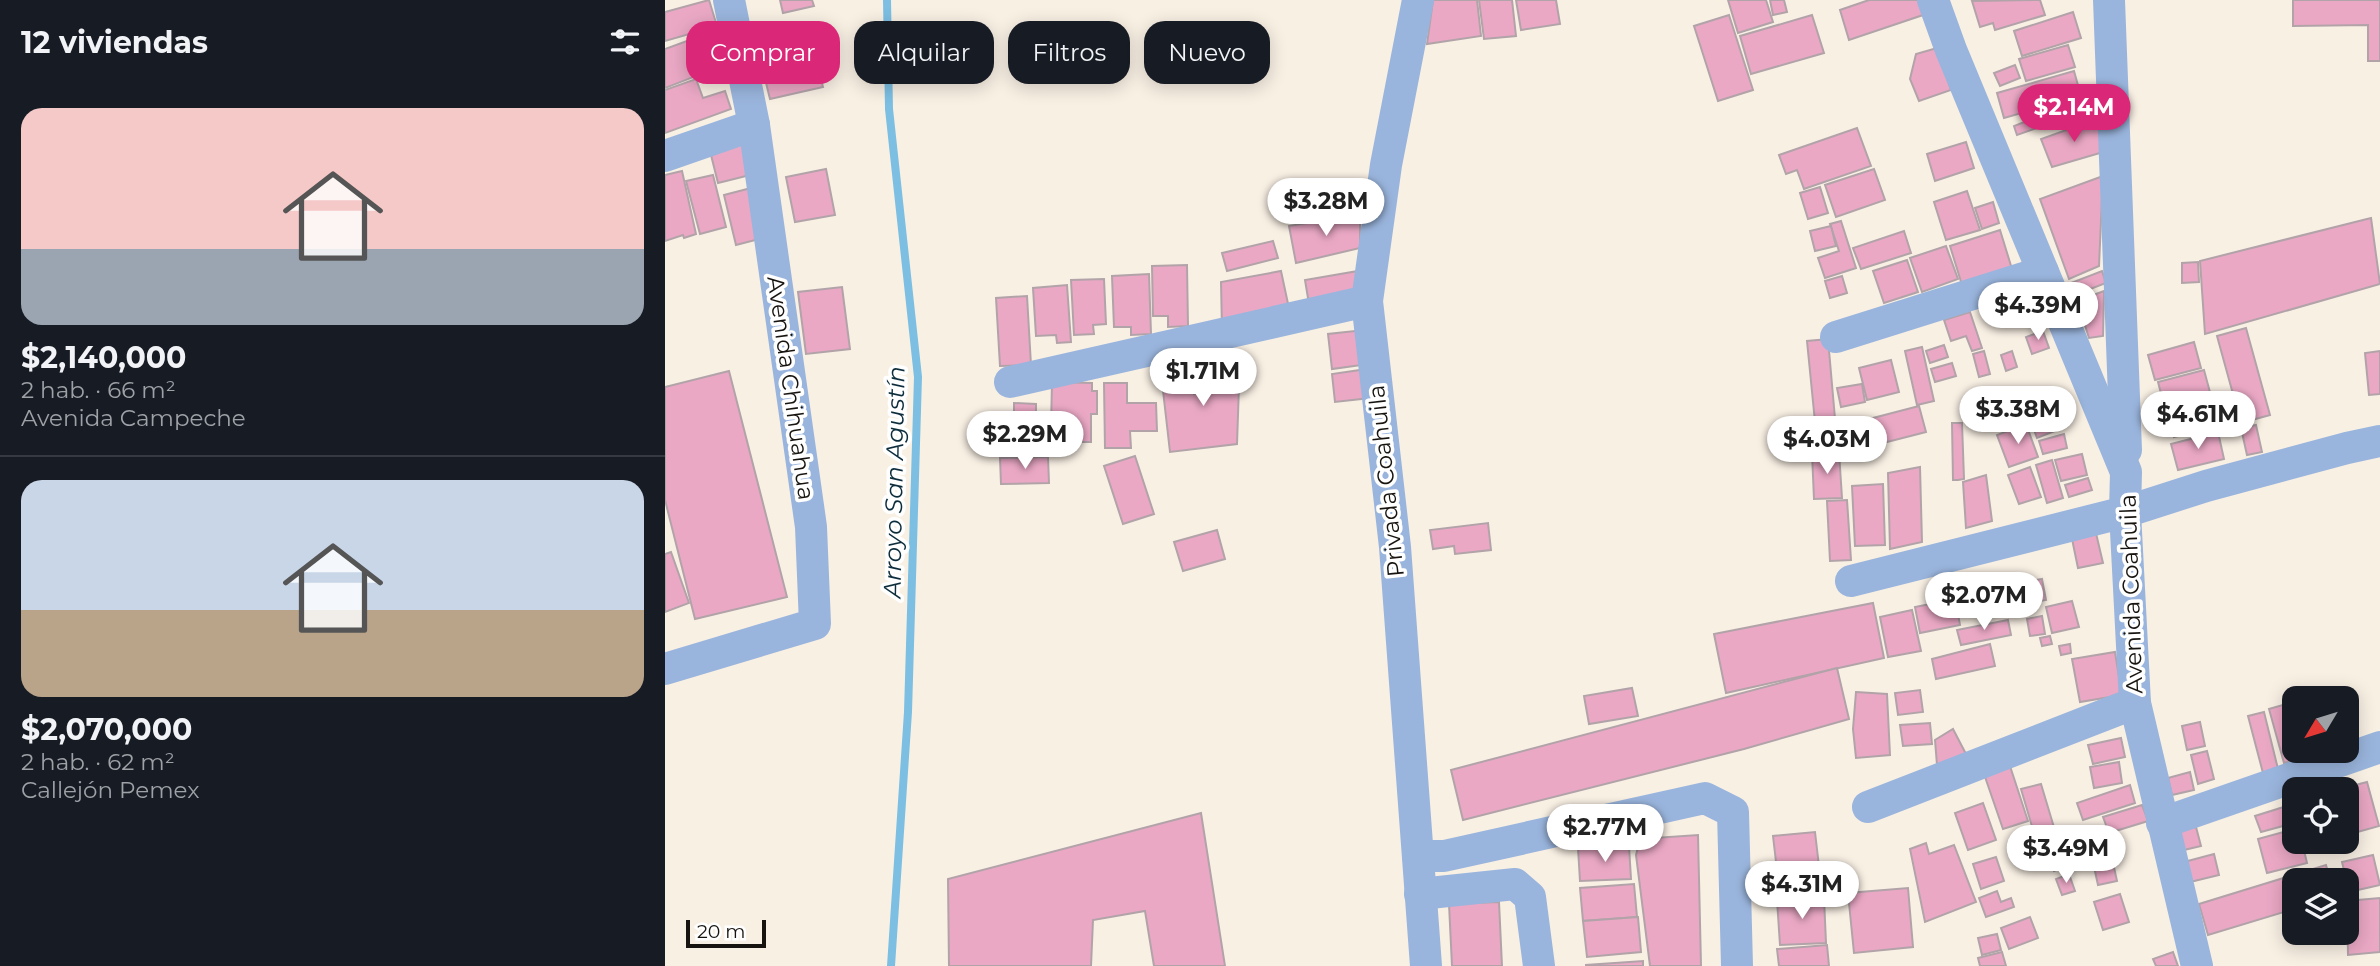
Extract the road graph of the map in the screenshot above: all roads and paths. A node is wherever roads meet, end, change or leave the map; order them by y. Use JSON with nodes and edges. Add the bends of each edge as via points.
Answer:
{"nodes":[{"id":1,"x":729,"y":0,"type":"edge"},
{"id":2,"x":1418,"y":0,"type":"edge"},
{"id":3,"x":1933,"y":0,"type":"edge"},
{"id":4,"x":2109,"y":0,"type":"edge"},
{"id":5,"x":754,"y":125,"type":"junction"},
{"id":6,"x":665,"y":156,"type":"edge"},
{"id":7,"x":2043,"y":272,"type":"junction"},
{"id":8,"x":1367,"y":301,"type":"junction"},
{"id":9,"x":1836,"y":337,"type":"dead end"},
{"id":10,"x":1010,"y":382,"type":"dead end"},
{"id":11,"x":2380,"y":441,"type":"edge"},
{"id":12,"x":2126,"y":472,"type":"junction"},
{"id":13,"x":2125,"y":512,"type":"junction"},
{"id":14,"x":1851,"y":581,"type":"dead end"},
{"id":15,"x":665,"y":669,"type":"edge"},
{"id":16,"x":2135,"y":703,"type":"junction"},
{"id":17,"x":2380,"y":747,"type":"edge"},
{"id":18,"x":1868,"y":807,"type":"dead end"},
{"id":19,"x":2162,"y":823,"type":"junction"},
{"id":20,"x":1418,"y":856,"type":"junction"},
{"id":21,"x":1420,"y":894,"type":"junction"},
{"id":22,"x":1426,"y":966,"type":"edge"},
{"id":23,"x":1539,"y":966,"type":"edge"},
{"id":24,"x":1737,"y":966,"type":"edge"},
{"id":25,"x":2197,"y":966,"type":"edge"}],
"edges":[{"from":1,"to":5,"type":"street","name":"Avenida Chihuahua"},
{"from":2,"to":8,"type":"street","name":"Privada Coahuila","via":[[1386,164]]},
{"from":3,"to":7,"type":"street","name":"Avenida Coahuila"},
{"from":4,"to":12,"type":"street"},
{"from":5,"to":6,"type":"street"},
{"from":5,"to":15,"type":"street","name":"Avenida Chihuahua","via":[[811,527],[815,624]]},
{"from":7,"to":9,"type":"street"},
{"from":7,"to":12,"type":"street","name":"Avenida Coahuila"},
{"from":8,"to":10,"type":"street"},
{"from":8,"to":20,"type":"street","name":"Privada Coahuila","via":[[1395,547]]},
{"from":11,"to":13,"type":"street"},
{"from":12,"to":13,"type":"street","name":"Avenida Coahuila"},
{"from":13,"to":14,"type":"street"},
{"from":13,"to":16,"type":"street","name":"Avenida Coahuila"},
{"from":16,"to":18,"type":"street"},
{"from":16,"to":19,"type":"street","name":"Avenida Coahuila"},
{"from":17,"to":19,"type":"street"},
{"from":19,"to":25,"type":"street","name":"Avenida Coahuila"},
{"from":20,"to":21,"type":"street","name":"Privada Coahuila"},
{"from":20,"to":24,"type":"street","via":[[1444,856],[1705,799],[1733,812]]},
{"from":21,"to":22,"type":"street","name":"Privada Coahuila"},
{"from":21,"to":23,"type":"street","via":[[1515,884],[1529,897]]}]}
